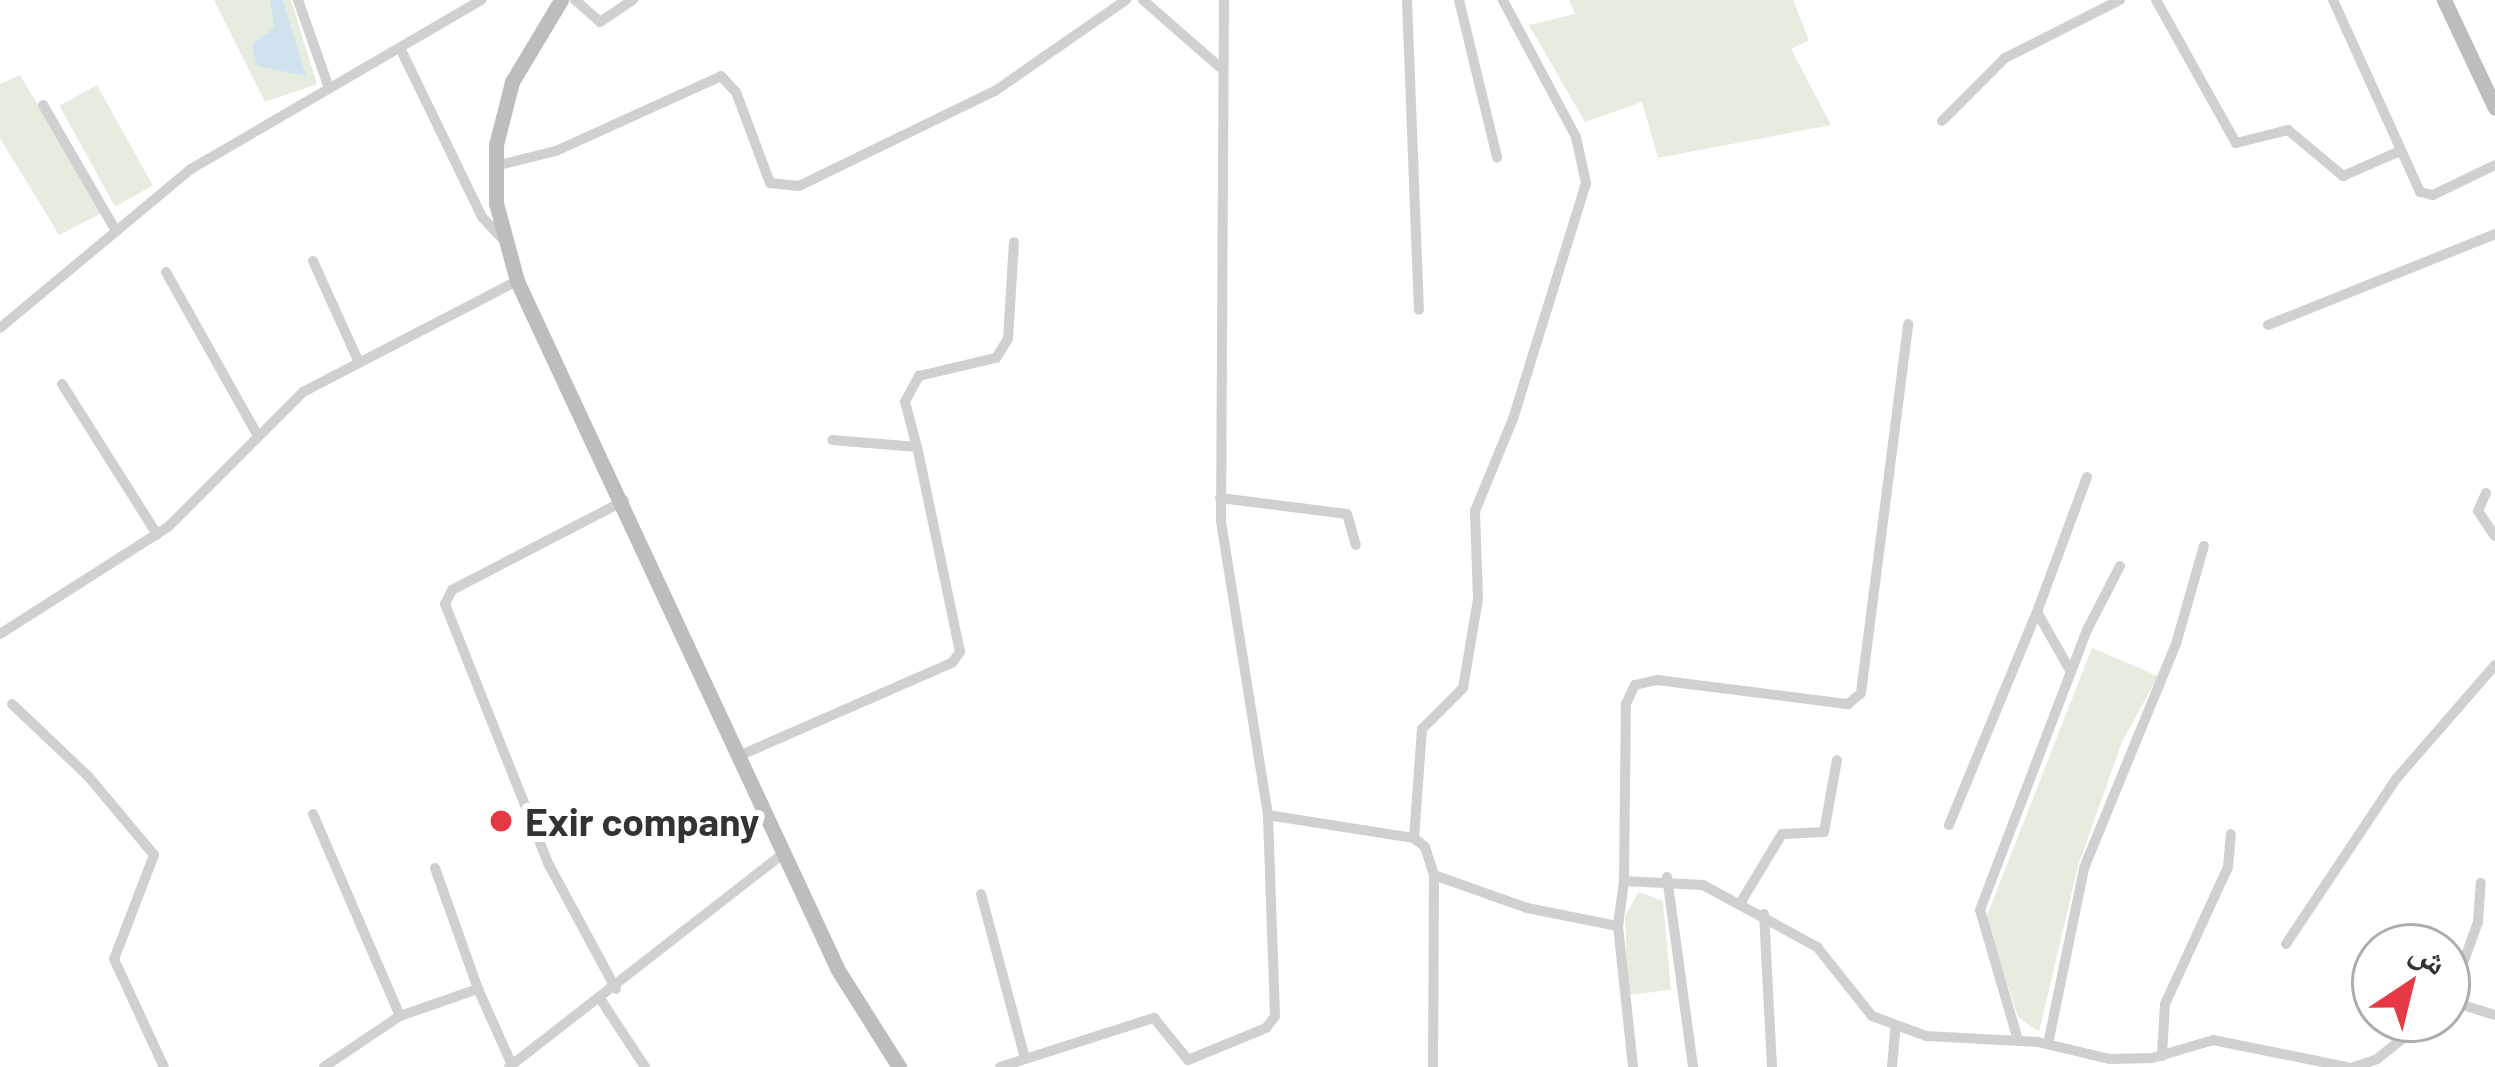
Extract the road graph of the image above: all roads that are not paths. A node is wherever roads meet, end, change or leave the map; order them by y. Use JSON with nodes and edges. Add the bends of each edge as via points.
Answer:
{"nodes":[{"id":1,"x":298,"y":0,"type":"edge"},
{"id":2,"x":482,"y":0,"type":"edge"},
{"id":3,"x":561,"y":0,"type":"edge"},
{"id":4,"x":575,"y":0,"type":"edge"},
{"id":5,"x":633,"y":0,"type":"edge"},
{"id":6,"x":1126,"y":0,"type":"edge"},
{"id":7,"x":1143,"y":0,"type":"edge"},
{"id":8,"x":1224,"y":0,"type":"edge"},
{"id":9,"x":1407,"y":0,"type":"edge"},
{"id":10,"x":1459,"y":0,"type":"edge"},
{"id":11,"x":1503,"y":0,"type":"edge"},
{"id":12,"x":2120,"y":0,"type":"edge"},
{"id":13,"x":2156,"y":0,"type":"edge"},
{"id":14,"x":2332,"y":0,"type":"edge"},
{"id":15,"x":2444,"y":0,"type":"edge"},
{"id":16,"x":401,"y":50,"type":"junction"},
{"id":17,"x":1223,"y":70,"type":"junction"},
{"id":18,"x":329,"y":88,"type":"junction"},
{"id":19,"x":43,"y":105,"type":"dead end"},
{"id":20,"x":2495,"y":108,"type":"edge"},
{"id":21,"x":1942,"y":121,"type":"dead end"},
{"id":22,"x":2400,"y":151,"type":"junction"},
{"id":23,"x":1497,"y":157,"type":"dead end"},
{"id":24,"x":2495,"y":165,"type":"edge"},
{"id":25,"x":495,"y":166,"type":"junction"},
{"id":26,"x":116,"y":231,"type":"junction"},
{"id":27,"x":2495,"y":234,"type":"edge"},
{"id":28,"x":1014,"y":242,"type":"dead end"},
{"id":29,"x":506,"y":243,"type":"junction"},
{"id":30,"x":313,"y":261,"type":"dead end"},
{"id":31,"x":166,"y":272,"type":"dead end"},
{"id":32,"x":517,"y":281,"type":"junction"},
{"id":33,"x":1419,"y":310,"type":"dead end"},
{"id":34,"x":1908,"y":324,"type":"dead end"},
{"id":35,"x":2268,"y":326,"type":"dead end"},
{"id":36,"x":0,"y":328,"type":"edge"},
{"id":37,"x":358,"y":360,"type":"junction"},
{"id":38,"x":62,"y":384,"type":"dead end"},
{"id":39,"x":257,"y":434,"type":"junction"},
{"id":40,"x":832,"y":440,"type":"dead end"},
{"id":41,"x":917,"y":447,"type":"junction"},
{"id":42,"x":2087,"y":477,"type":"dead end"},
{"id":43,"x":2486,"y":493,"type":"dead end"},
{"id":44,"x":1220,"y":498,"type":"junction"},
{"id":45,"x":624,"y":501,"type":"junction"},
{"id":46,"x":158,"y":535,"type":"junction"},
{"id":47,"x":2495,"y":536,"type":"edge"},
{"id":48,"x":1356,"y":545,"type":"dead end"},
{"id":49,"x":2204,"y":546,"type":"dead end"},
{"id":50,"x":2120,"y":566,"type":"dead end"},
{"id":51,"x":2037,"y":612,"type":"junction"},
{"id":52,"x":0,"y":634,"type":"edge"},
{"id":53,"x":2495,"y":665,"type":"edge"},
{"id":54,"x":2071,"y":672,"type":"junction"},
{"id":55,"x":12,"y":704,"type":"dead end"},
{"id":56,"x":741,"y":755,"type":"junction"},
{"id":57,"x":1837,"y":760,"type":"dead end"},
{"id":58,"x":314,"y":814,"type":"dead end"},
{"id":59,"x":1268,"y":815,"type":"junction"},
{"id":60,"x":1949,"y":825,"type":"dead end"},
{"id":61,"x":2231,"y":835,"type":"dead end"},
{"id":62,"x":1414,"y":838,"type":"junction"},
{"id":63,"x":785,"y":852,"type":"junction"},
{"id":64,"x":435,"y":868,"type":"dead end"},
{"id":65,"x":1434,"y":875,"type":"junction"},
{"id":66,"x":1667,"y":877,"type":"junction"},
{"id":67,"x":1624,"y":881,"type":"junction"},
{"id":68,"x":2481,"y":884,"type":"dead end"},
{"id":69,"x":981,"y":894,"type":"dead end"},
{"id":70,"x":1741,"y":902,"type":"junction"},
{"id":71,"x":1765,"y":914,"type":"junction"},
{"id":72,"x":1618,"y":926,"type":"junction"},
{"id":73,"x":2471,"y":943,"type":"edge"},
{"id":74,"x":2286,"y":944,"type":"dead end"},
{"id":75,"x":616,"y":988,"type":"junction"},
{"id":76,"x":478,"y":989,"type":"junction"},
{"id":77,"x":601,"y":1000,"type":"junction"},
{"id":78,"x":400,"y":1016,"type":"junction"},
{"id":79,"x":1895,"y":1029,"type":"junction"},
{"id":80,"x":2018,"y":1040,"type":"junction"},
{"id":81,"x":2397,"y":1043,"type":"edge"},
{"id":82,"x":2048,"y":1044,"type":"junction"},
{"id":83,"x":2255,"y":1050,"type":"junction"},
{"id":84,"x":2162,"y":1056,"type":"junction"},
{"id":85,"x":1025,"y":1058,"type":"junction"},
{"id":86,"x":2109,"y":1063,"type":"edge"},
{"id":87,"x":1188,"y":1064,"type":"edge"},
{"id":88,"x":511,"y":1066,"type":"edge"},
{"id":89,"x":164,"y":1067,"type":"edge"},
{"id":90,"x":324,"y":1067,"type":"edge"},
{"id":91,"x":645,"y":1067,"type":"edge"},
{"id":92,"x":899,"y":1067,"type":"edge"},
{"id":93,"x":1000,"y":1067,"type":"edge"},
{"id":94,"x":1432,"y":1067,"type":"edge"},
{"id":95,"x":1633,"y":1067,"type":"edge"},
{"id":96,"x":1694,"y":1067,"type":"edge"},
{"id":97,"x":1772,"y":1067,"type":"edge"},
{"id":98,"x":1892,"y":1067,"type":"edge"},
{"id":99,"x":2252,"y":1067,"type":"edge"},
{"id":100,"x":2350,"y":1067,"type":"edge"}],
"edges":[{"from":1,"to":18,"type":"street"},
{"from":2,"to":16,"type":"street"},
{"from":3,"to":25,"type":"main road","via":[[512,82]]},
{"from":4,"to":5,"type":"street","via":[[600,22]]},
{"from":6,"to":25,"type":"street","via":[[995,92],[799,186],[770,182],[736,92],[721,76],[556,151]]},
{"from":7,"to":17,"type":"street"},
{"from":8,"to":17,"type":"street"},
{"from":9,"to":33,"type":"street"},
{"from":10,"to":23,"type":"street"},
{"from":11,"to":62,"type":"street","via":[[1576,136],[1586,184],[1514,418],[1475,512],[1478,599],[1463,688],[1422,729]]},
{"from":12,"to":21,"type":"street","via":[[2005,58]]},
{"from":13,"to":22,"type":"street","via":[[2236,143],[2288,130],[2343,176]]},
{"from":14,"to":22,"type":"street"},
{"from":15,"to":20,"type":"main road"},
{"from":16,"to":18,"type":"street"},
{"from":16,"to":29,"type":"street","via":[[482,217]]},
{"from":17,"to":44,"type":"street"},
{"from":18,"to":26,"type":"street","via":[[191,169]]},
{"from":19,"to":26,"type":"street"},
{"from":22,"to":24,"type":"street","via":[[2426,196]]},
{"from":25,"to":29,"type":"main road"},
{"from":26,"to":36,"type":"street"},
{"from":27,"to":35,"type":"street"},
{"from":28,"to":41,"type":"street","via":[[1008,339],[996,358],[919,376],[905,402]]},
{"from":29,"to":32,"type":"main road"},
{"from":30,"to":37,"type":"street"},
{"from":31,"to":39,"type":"street"},
{"from":32,"to":37,"type":"street"},
{"from":32,"to":45,"type":"main road"},
{"from":34,"to":67,"type":"street","via":[[1861,694],[1848,704],[1657,680],[1635,685],[1626,704]]},
{"from":37,"to":39,"type":"street","via":[[303,392]]},
{"from":38,"to":46,"type":"street"},
{"from":39,"to":46,"type":"street"},
{"from":40,"to":41,"type":"street"},
{"from":41,"to":56,"type":"street","via":[[958,657]]},
{"from":42,"to":51,"type":"street"},
{"from":43,"to":47,"type":"street","via":[[2478,511]]},
{"from":44,"to":48,"type":"street","via":[[1347,514]]},
{"from":44,"to":59,"type":"street"},
{"from":45,"to":56,"type":"main road"},
{"from":45,"to":75,"type":"street","via":[[452,590],[445,604],[548,862]]},
{"from":46,"to":52,"type":"street"},
{"from":49,"to":82,"type":"street","via":[[2176,644],[2084,868]]},
{"from":50,"to":54,"type":"street"},
{"from":51,"to":54,"type":"street"},
{"from":51,"to":60,"type":"street"},
{"from":53,"to":74,"type":"street","via":[[2396,778]]},
{"from":54,"to":80,"type":"street","via":[[1980,910],[1987,956]]},
{"from":55,"to":89,"type":"street","via":[[88,776],[154,855],[113,959]]},
{"from":56,"to":63,"type":"main road"},
{"from":57,"to":70,"type":"street","via":[[1824,832],[1782,834]]},
{"from":58,"to":78,"type":"street"},
{"from":59,"to":62,"type":"street"},
{"from":59,"to":87,"type":"street","via":[[1274,1016],[1265,1028]]},
{"from":61,"to":84,"type":"street","via":[[2228,867],[2164,1004]]},
{"from":62,"to":65,"type":"street","via":[[1431,856]]},
{"from":63,"to":75,"type":"street","via":[[716,899]]},
{"from":63,"to":92,"type":"main road","via":[[838,970]]},
{"from":64,"to":76,"type":"street"},
{"from":65,"to":72,"type":"street","via":[[1528,908]]},
{"from":65,"to":94,"type":"street"},
{"from":66,"to":67,"type":"street"},
{"from":66,"to":70,"type":"street"},
{"from":66,"to":96,"type":"street"},
{"from":67,"to":72,"type":"street"},
{"from":68,"to":73,"type":"street"},
{"from":69,"to":85,"type":"street"},
{"from":70,"to":71,"type":"street"},
{"from":71,"to":79,"type":"street","via":[[1817,947],[1856,1001]]},
{"from":71,"to":97,"type":"street"},
{"from":72,"to":95,"type":"street"},
{"from":75,"to":77,"type":"street"},
{"from":76,"to":78,"type":"street"},
{"from":76,"to":88,"type":"street"},
{"from":77,"to":88,"type":"street"},
{"from":77,"to":91,"type":"street"},
{"from":78,"to":90,"type":"street"},
{"from":79,"to":80,"type":"street"},
{"from":79,"to":98,"type":"street"},
{"from":80,"to":82,"type":"street"},
{"from":81,"to":100,"type":"street"},
{"from":82,"to":86,"type":"street"},
{"from":83,"to":84,"type":"street","via":[[2203,1040]]},
{"from":83,"to":99,"type":"street"},
{"from":83,"to":100,"type":"street"},
{"from":84,"to":86,"type":"street"},
{"from":85,"to":87,"type":"street","via":[[1154,1018]]},
{"from":85,"to":93,"type":"street"}]}
